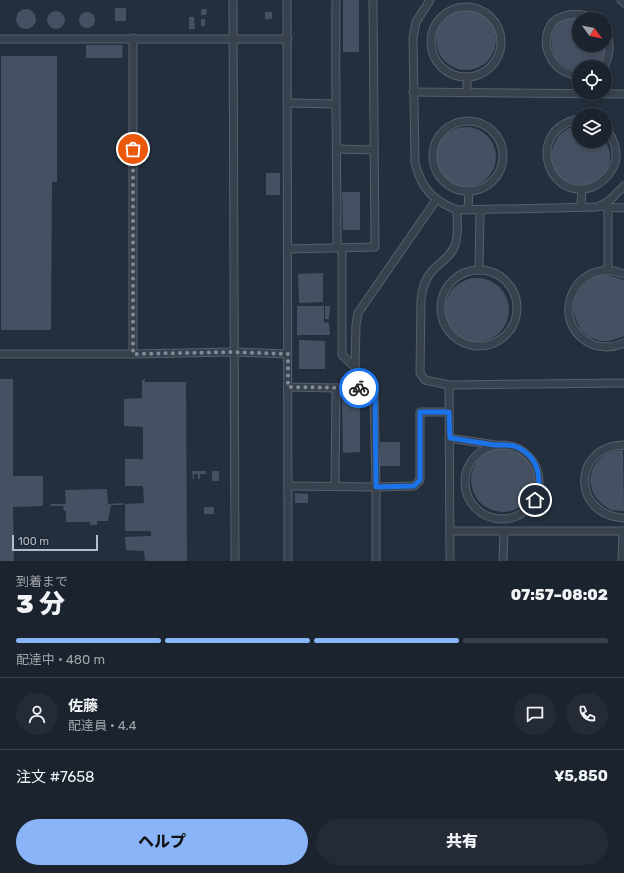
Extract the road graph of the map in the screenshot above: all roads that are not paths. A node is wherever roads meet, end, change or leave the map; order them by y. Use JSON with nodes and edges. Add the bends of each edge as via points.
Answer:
{"nodes":[{"id":1,"x":233,"y":0,"type":"edge"},
{"id":2,"x":288,"y":0,"type":"edge"},
{"id":3,"x":336,"y":0,"type":"edge"},
{"id":4,"x":373,"y":0,"type":"edge"},
{"id":5,"x":430,"y":0,"type":"edge"},
{"id":6,"x":621,"y":0,"type":"edge"},
{"id":7,"x":624,"y":3,"type":"edge"},
{"id":8,"x":578,"y":7,"type":"dead end"},
{"id":9,"x":614,"y":34,"type":"dead end"},
{"id":10,"x":133,"y":38,"type":"junction"},
{"id":11,"x":233,"y":38,"type":"junction"},
{"id":12,"x":0,"y":39,"type":"edge"},
{"id":13,"x":288,"y":39,"type":"junction"},
{"id":14,"x":610,"y":60,"type":"edge"},
{"id":15,"x":572,"y":75,"type":"edge"},
{"id":16,"x":468,"y":77,"type":"junction"},
{"id":17,"x":413,"y":92,"type":"junction"},
{"id":18,"x":467,"y":92,"type":"junction"},
{"id":19,"x":572,"y":93,"type":"edge"},
{"id":20,"x":612,"y":94,"type":"edge"},
{"id":21,"x":624,"y":94,"type":"edge"},
{"id":22,"x":288,"y":103,"type":"junction"},
{"id":23,"x":335,"y":104,"type":"junction"},
{"id":24,"x":572,"y":121,"type":"edge"},
{"id":25,"x":612,"y":138,"type":"edge"},
{"id":26,"x":338,"y":149,"type":"junction"},
{"id":27,"x":374,"y":150,"type":"junction"},
{"id":28,"x":624,"y":186,"type":"edge"},
{"id":29,"x":582,"y":189,"type":"junction"},
{"id":30,"x":469,"y":190,"type":"junction"},
{"id":31,"x":436,"y":200,"type":"junction"},
{"id":32,"x":597,"y":207,"type":"junction"},
{"id":33,"x":581,"y":208,"type":"junction"},
{"id":34,"x":608,"y":208,"type":"junction"},
{"id":35,"x":624,"y":208,"type":"edge"},
{"id":36,"x":457,"y":210,"type":"junction"},
{"id":37,"x":468,"y":210,"type":"junction"},
{"id":38,"x":480,"y":210,"type":"junction"},
{"id":39,"x":288,"y":248,"type":"junction"},
{"id":40,"x":339,"y":248,"type":"junction"},
{"id":41,"x":479,"y":270,"type":"junction"},
{"id":42,"x":608,"y":270,"type":"junction"},
{"id":43,"x":624,"y":274,"type":"edge"},
{"id":44,"x":624,"y":342,"type":"edge"},
{"id":45,"x":234,"y":352,"type":"junction"},
{"id":46,"x":0,"y":354,"type":"edge"},
{"id":47,"x":133,"y":354,"type":"junction"},
{"id":48,"x":288,"y":354,"type":"junction"},
{"id":49,"x":355,"y":367,"type":"junction"},
{"id":50,"x":624,"y":383,"type":"edge"},
{"id":51,"x":449,"y":385,"type":"junction"},
{"id":52,"x":288,"y":387,"type":"junction"},
{"id":53,"x":336,"y":388,"type":"junction"},
{"id":54,"x":355,"y":388,"type":"junction"},
{"id":55,"x":449,"y":412,"type":"junction"},
{"id":56,"x":450,"y":438,"type":"junction"},
{"id":57,"x":496,"y":445,"type":"junction"},
{"id":58,"x":624,"y":445,"type":"edge"},
{"id":59,"x":288,"y":486,"type":"junction"},
{"id":60,"x":335,"y":486,"type":"junction"},
{"id":61,"x":376,"y":487,"type":"junction"},
{"id":62,"x":624,"y":518,"type":"edge"},
{"id":63,"x":451,"y":531,"type":"junction"},
{"id":64,"x":504,"y":531,"type":"junction"},
{"id":65,"x":624,"y":531,"type":"edge"},
{"id":66,"x":235,"y":561,"type":"edge"},
{"id":67,"x":288,"y":561,"type":"edge"},
{"id":68,"x":376,"y":561,"type":"edge"},
{"id":69,"x":450,"y":561,"type":"edge"},
{"id":70,"x":503,"y":561,"type":"edge"},
{"id":71,"x":622,"y":561,"type":"edge"}],
"edges":[{"from":1,"to":11,"type":"lane"},
{"from":2,"to":13,"type":"lane"},
{"from":3,"to":23,"type":"lane"},
{"from":4,"to":27,"type":"lane"},
{"from":5,"to":17,"type":"lane","via":[[416,22],[413,37]]},
{"from":6,"to":7,"type":"lane"},
{"from":8,"to":15,"type":"lane","via":[[557,16],[546,37],[547,49],[552,60],[560,69]]},
{"from":9,"to":14,"type":"lane","via":[[614,50]]},
{"from":10,"to":11,"type":"lane"},
{"from":10,"to":12,"type":"lane"},
{"from":10,"to":47,"type":"lane"},
{"from":11,"to":13,"type":"lane"},
{"from":11,"to":45,"type":"lane"},
{"from":13,"to":22,"type":"lane"},
{"from":16,"to":16,"type":"lane","via":[[445,70],[437,61],[432,44],[435,26],[442,17],[452,10],[464,7],[475,8],[489,16],[499,29],[501,40],[500,51],[488,69]]},
{"from":16,"to":18,"type":"lane"},
{"from":17,"to":18,"type":"lane"},
{"from":17,"to":31,"type":"lane","via":[[415,163],[426,190]]},
{"from":18,"to":19,"type":"lane"},
{"from":20,"to":21,"type":"lane"},
{"from":22,"to":23,"type":"lane"},
{"from":22,"to":39,"type":"lane"},
{"from":23,"to":26,"type":"lane"},
{"from":24,"to":29,"type":"lane","via":[[557,129],[550,138],[546,150],[547,162],[560,182]]},
{"from":25,"to":29,"type":"lane","via":[[616,152],[615,163],[610,173],[593,187]]},
{"from":26,"to":27,"type":"lane"},
{"from":26,"to":40,"type":"lane"},
{"from":27,"to":40,"type":"lane","via":[[375,247]]},
{"from":28,"to":32,"type":"lane","via":[[609,201]]},
{"from":29,"to":33,"type":"lane"},
{"from":30,"to":30,"type":"lane","via":[[457,189],[446,183],[438,174],[433,152],[436,140],[444,130],[465,121],[476,122],[490,130],[500,143],[502,154],[501,165],[493,179],[480,188]]},
{"from":30,"to":37,"type":"lane"},
{"from":31,"to":36,"type":"lane"},
{"from":31,"to":49,"type":"lane","via":[[358,313]]},
{"from":32,"to":33,"type":"lane"},
{"from":32,"to":34,"type":"lane"},
{"from":33,"to":38,"type":"lane"},
{"from":34,"to":35,"type":"lane"},
{"from":34,"to":42,"type":"lane"},
{"from":36,"to":37,"type":"lane"},
{"from":36,"to":51,"type":"lane","via":[[455,246],[450,255],[427,278],[421,300],[420,373],[425,380]]},
{"from":37,"to":38,"type":"lane"},
{"from":38,"to":41,"type":"lane"},
{"from":39,"to":40,"type":"lane"},
{"from":39,"to":48,"type":"lane"},
{"from":40,"to":49,"type":"lane","via":[[342,355]]},
{"from":41,"to":41,"type":"lane","via":[[499,275],[508,283],[517,305],[516,317],[508,332],[494,344],[482,347],[459,342],[450,334],[441,312],[444,294],[454,279],[464,273]]},
{"from":42,"to":43,"type":"lane"},
{"from":42,"to":44,"type":"lane","via":[[592,273],[582,280],[569,300],[568,312],[571,324],[587,342],[610,347]]},
{"from":45,"to":47,"type":"lane"},
{"from":45,"to":48,"type":"lane"},
{"from":45,"to":66,"type":"lane"},
{"from":46,"to":47,"type":"lane"},
{"from":48,"to":52,"type":"lane"},
{"from":49,"to":54,"type":"lane"},
{"from":50,"to":51,"type":"lane"},
{"from":51,"to":55,"type":"lane"},
{"from":52,"to":53,"type":"lane"},
{"from":52,"to":59,"type":"lane"},
{"from":53,"to":54,"type":"lane"},
{"from":53,"to":60,"type":"lane"},
{"from":54,"to":61,"type":"lane","via":[[368,388],[375,396]]},
{"from":55,"to":56,"type":"lane"},
{"from":55,"to":61,"type":"lane","via":[[420,412],[418,484]]},
{"from":56,"to":57,"type":"lane"},
{"from":56,"to":63,"type":"lane"},
{"from":57,"to":57,"type":"lane","via":[[517,447],[526,453],[533,460],[540,480],[535,500],[518,516],[506,519],[483,514],[474,506],[465,484],[471,462],[482,451]]},
{"from":58,"to":62,"type":"lane","via":[[605,448],[596,454],[585,473],[584,484],[593,506],[607,516]]},
{"from":59,"to":60,"type":"lane"},
{"from":59,"to":67,"type":"lane"},
{"from":60,"to":61,"type":"lane"},
{"from":61,"to":68,"type":"lane"},
{"from":63,"to":64,"type":"lane"},
{"from":63,"to":69,"type":"lane"},
{"from":64,"to":65,"type":"lane"},
{"from":64,"to":70,"type":"lane"},
{"from":65,"to":71,"type":"lane"}]}
